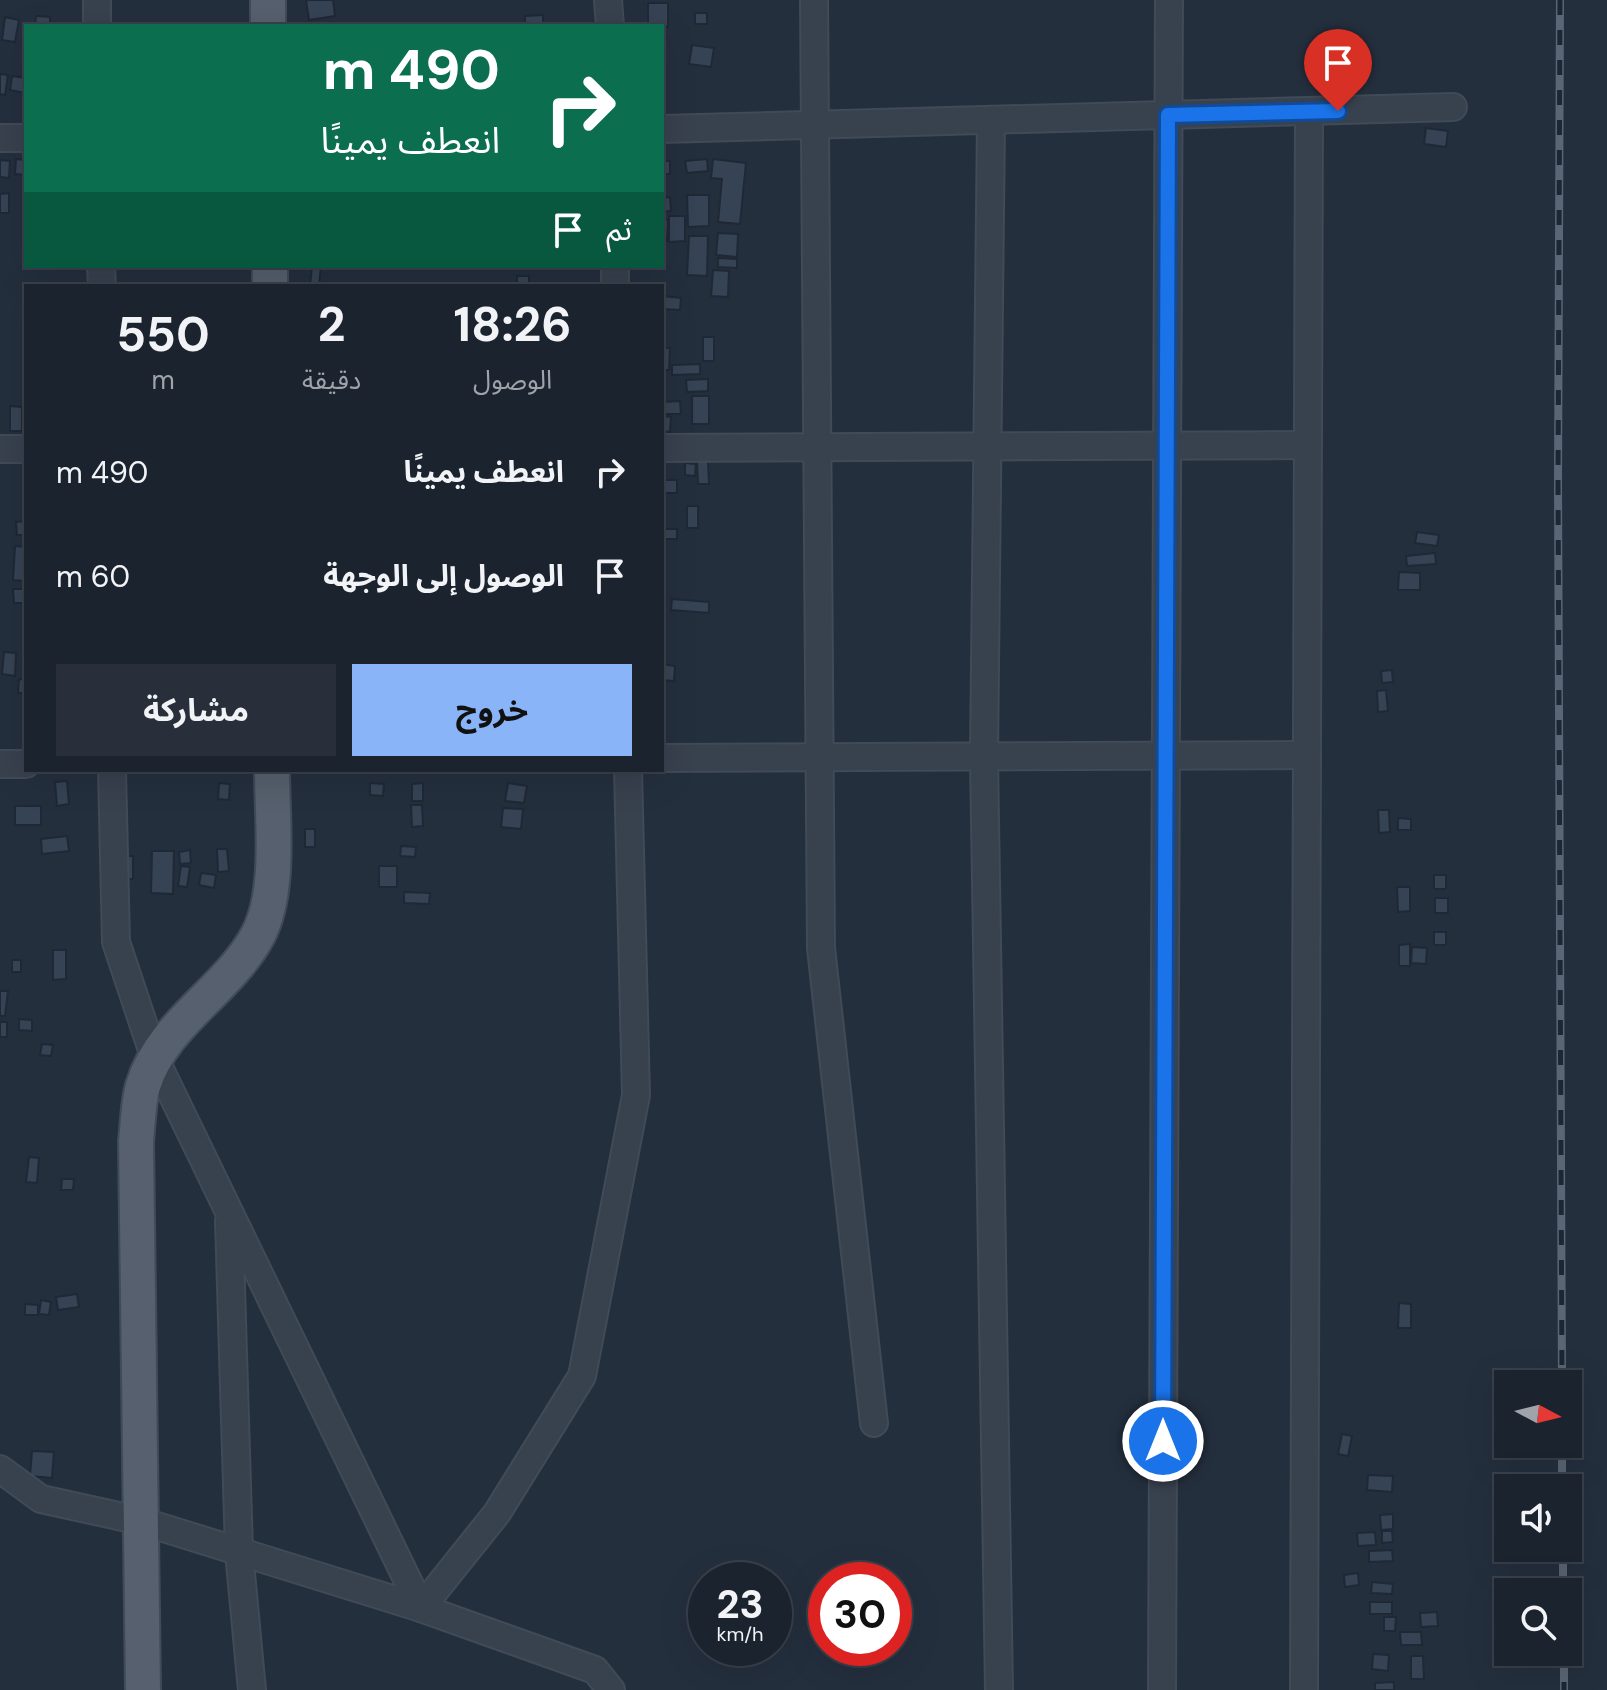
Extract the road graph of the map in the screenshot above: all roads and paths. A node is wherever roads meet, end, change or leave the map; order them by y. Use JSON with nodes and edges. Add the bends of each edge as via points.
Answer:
{"nodes":[{"id":1,"x":97,"y":0,"type":"edge"},
{"id":2,"x":268,"y":0,"type":"edge"},
{"id":3,"x":608,"y":0,"type":"edge"},
{"id":4,"x":814,"y":0,"type":"edge"},
{"id":5,"x":1169,"y":0,"type":"edge"},
{"id":6,"x":97,"y":24,"type":"edge"},
{"id":7,"x":268,"y":24,"type":"edge"},
{"id":8,"x":610,"y":24,"type":"edge"},
{"id":9,"x":1453,"y":107,"type":"dead end"},
{"id":10,"x":1309,"y":111,"type":"junction"},
{"id":11,"x":1168,"y":115,"type":"junction"},
{"id":12,"x":991,"y":120,"type":"junction"},
{"id":13,"x":815,"y":125,"type":"junction"},
{"id":14,"x":664,"y":129,"type":"edge"},
{"id":15,"x":0,"y":138,"type":"edge"},
{"id":16,"x":24,"y":138,"type":"edge"},
{"id":17,"x":1308,"y":445,"type":"junction"},
{"id":18,"x":1167,"y":446,"type":"junction"},
{"id":19,"x":987,"y":447,"type":"junction"},
{"id":20,"x":664,"y":448,"type":"edge"},
{"id":21,"x":817,"y":448,"type":"junction"},
{"id":22,"x":0,"y":449,"type":"edge"},
{"id":23,"x":24,"y":449,"type":"edge"},
{"id":24,"x":1166,"y":755,"type":"junction"},
{"id":25,"x":1307,"y":755,"type":"junction"},
{"id":26,"x":819,"y":757,"type":"junction"},
{"id":27,"x":984,"y":757,"type":"junction"},
{"id":28,"x":664,"y":758,"type":"edge"},
{"id":29,"x":0,"y":764,"type":"edge"},
{"id":30,"x":24,"y":764,"type":"edge"},
{"id":31,"x":112,"y":772,"type":"edge"},
{"id":32,"x":272,"y":772,"type":"edge"},
{"id":33,"x":628,"y":772,"type":"edge"},
{"id":34,"x":155,"y":1059,"type":"junction"},
{"id":35,"x":228,"y":1209,"type":"junction"},
{"id":36,"x":874,"y":1423,"type":"dead end"},
{"id":37,"x":0,"y":1469,"type":"edge"},
{"id":38,"x":141,"y":1521,"type":"junction"},
{"id":39,"x":239,"y":1552,"type":"junction"},
{"id":40,"x":421,"y":1608,"type":"junction"},
{"id":41,"x":143,"y":1690,"type":"edge"},
{"id":42,"x":252,"y":1690,"type":"edge"},
{"id":43,"x":611,"y":1690,"type":"edge"},
{"id":44,"x":999,"y":1690,"type":"edge"},
{"id":45,"x":1162,"y":1690,"type":"edge"},
{"id":46,"x":1304,"y":1690,"type":"edge"}],
"edges":[{"from":1,"to":6,"type":"street"},
{"from":2,"to":7,"type":"main road"},
{"from":3,"to":8,"type":"street"},
{"from":4,"to":13,"type":"street"},
{"from":5,"to":11,"type":"street"},
{"from":9,"to":10,"type":"street"},
{"from":10,"to":11,"type":"street"},
{"from":10,"to":17,"type":"street"},
{"from":11,"to":12,"type":"street"},
{"from":11,"to":18,"type":"street"},
{"from":12,"to":13,"type":"street"},
{"from":12,"to":19,"type":"street"},
{"from":13,"to":14,"type":"street"},
{"from":13,"to":21,"type":"street"},
{"from":15,"to":16,"type":"street"},
{"from":17,"to":18,"type":"street"},
{"from":17,"to":25,"type":"street"},
{"from":18,"to":19,"type":"street"},
{"from":18,"to":24,"type":"street"},
{"from":19,"to":21,"type":"street"},
{"from":19,"to":27,"type":"street"},
{"from":20,"to":21,"type":"street"},
{"from":21,"to":26,"type":"street"},
{"from":22,"to":23,"type":"street"},
{"from":24,"to":25,"type":"street"},
{"from":24,"to":27,"type":"street"},
{"from":24,"to":45,"type":"street"},
{"from":25,"to":46,"type":"street"},
{"from":26,"to":27,"type":"street"},
{"from":26,"to":28,"type":"street"},
{"from":26,"to":36,"type":"street","via":[[821,948]]},
{"from":27,"to":44,"type":"street"},
{"from":29,"to":30,"type":"street"},
{"from":31,"to":34,"type":"street","via":[[116,942]]},
{"from":32,"to":34,"type":"main road","via":[[269,906],[258,934]]},
{"from":33,"to":40,"type":"street","via":[[636,1095],[582,1376],[497,1513]]},
{"from":34,"to":35,"type":"street"},
{"from":34,"to":38,"type":"main road","via":[[143,1087],[136,1141]]},
{"from":35,"to":39,"type":"street"},
{"from":35,"to":40,"type":"street"},
{"from":37,"to":38,"type":"street","via":[[41,1499]]},
{"from":38,"to":39,"type":"street"},
{"from":38,"to":41,"type":"main road"},
{"from":39,"to":40,"type":"street"},
{"from":39,"to":42,"type":"street"},
{"from":40,"to":43,"type":"street","via":[[595,1670]]}]}
